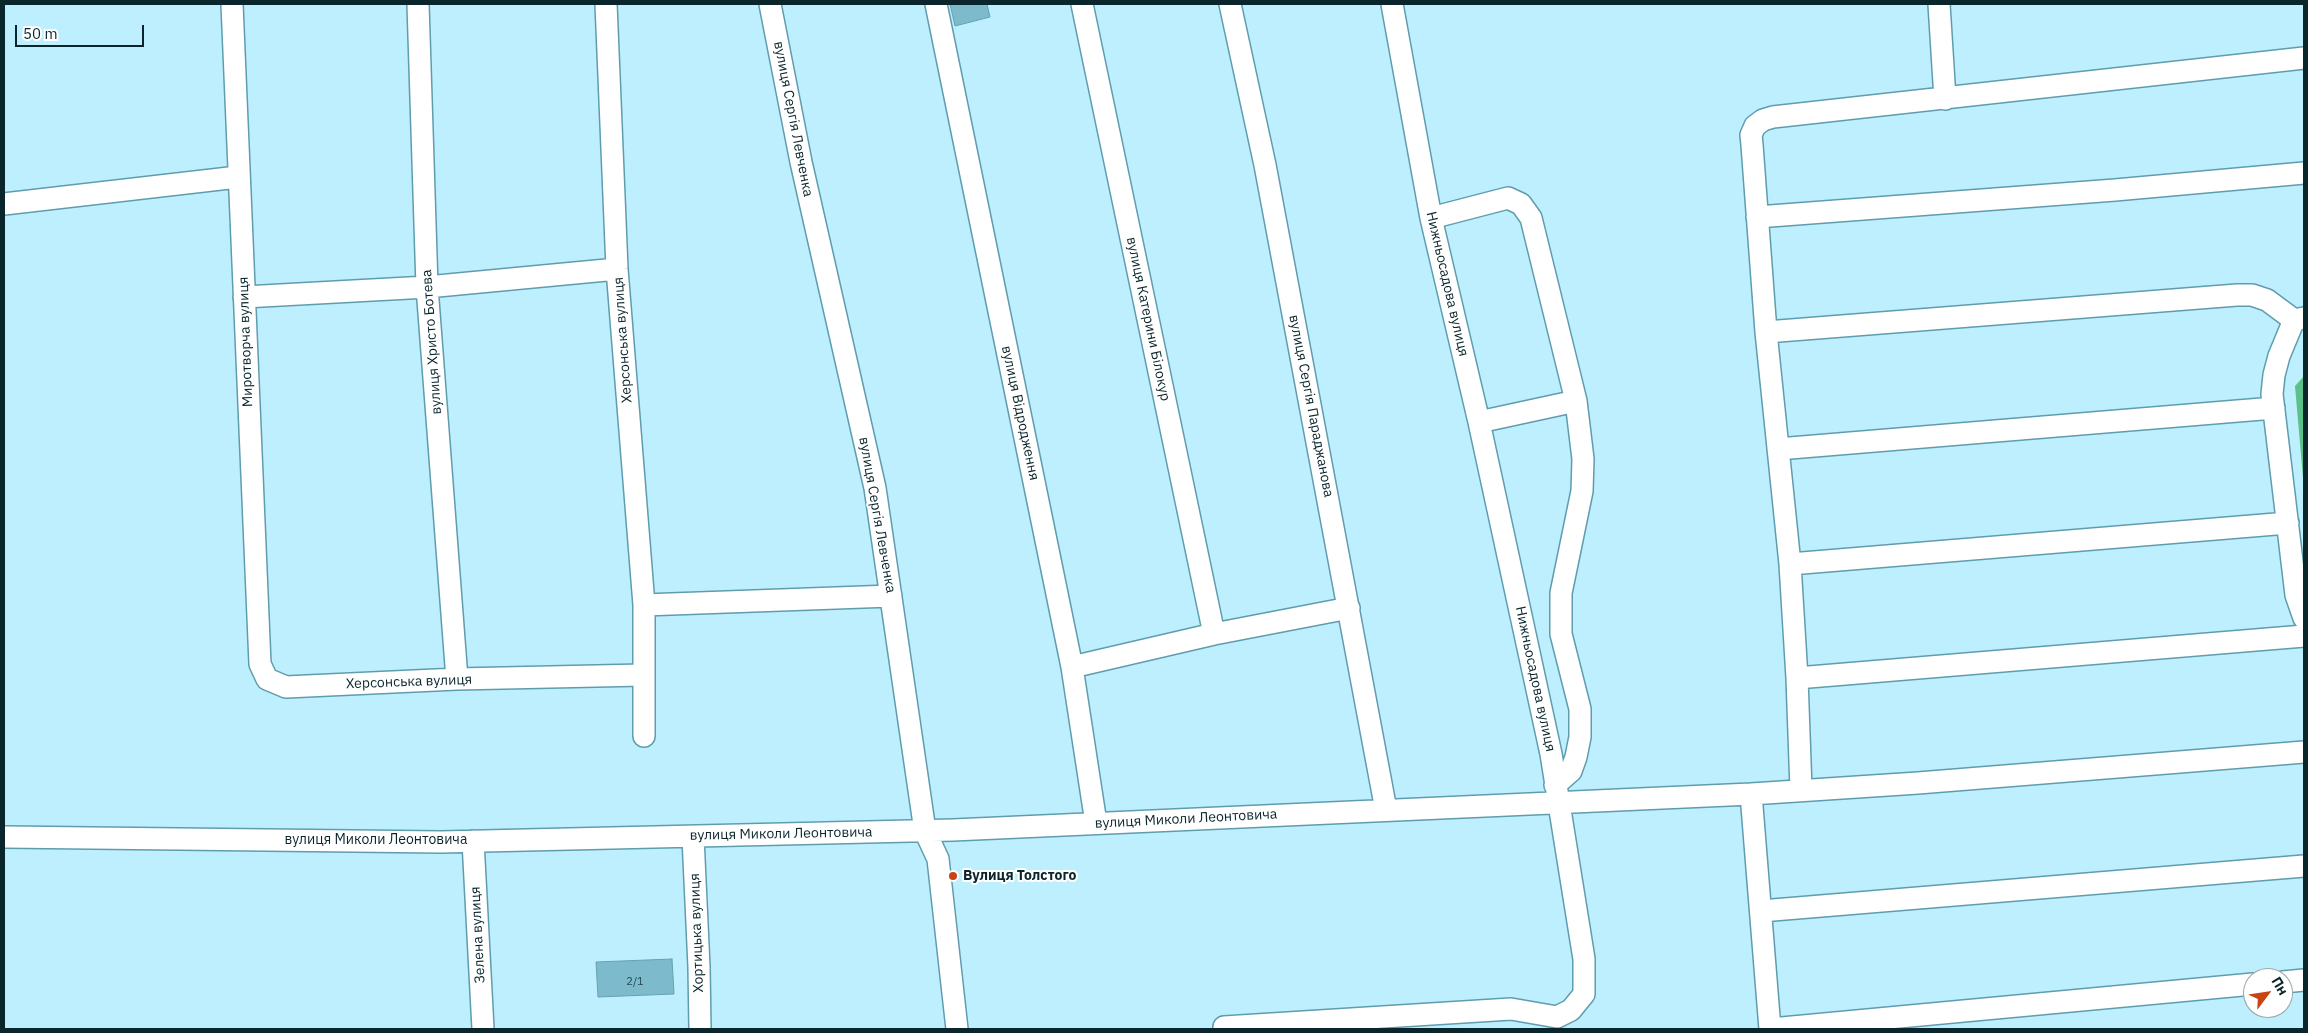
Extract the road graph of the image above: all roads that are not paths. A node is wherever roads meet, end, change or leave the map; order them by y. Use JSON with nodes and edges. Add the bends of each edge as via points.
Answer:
{"nodes":[{"id":1,"x":232,"y":4,"type":"edge"},
{"id":2,"x":418,"y":4,"type":"edge"},
{"id":3,"x":606,"y":4,"type":"edge"},
{"id":4,"x":770,"y":4,"type":"edge"},
{"id":5,"x":936,"y":4,"type":"edge"},
{"id":6,"x":1082,"y":4,"type":"edge"},
{"id":7,"x":1230,"y":4,"type":"edge"},
{"id":8,"x":1392,"y":4,"type":"edge"},
{"id":9,"x":1939,"y":4,"type":"edge"},
{"id":10,"x":2304,"y":58,"type":"edge"},
{"id":11,"x":1945,"y":99,"type":"junction"},
{"id":12,"x":2304,"y":173,"type":"edge"},
{"id":13,"x":238,"y":177,"type":"junction"},
{"id":14,"x":4,"y":204,"type":"edge"},
{"id":15,"x":1757,"y":217,"type":"junction"},
{"id":16,"x":1431,"y":218,"type":"junction"},
{"id":17,"x":618,"y":269,"type":"junction"},
{"id":18,"x":427,"y":287,"type":"junction"},
{"id":19,"x":244,"y":297,"type":"junction"},
{"id":20,"x":2299,"y":319,"type":"edge"},
{"id":21,"x":1766,"y":332,"type":"junction"},
{"id":22,"x":1576,"y":401,"type":"junction"},
{"id":23,"x":2274,"y":408,"type":"junction"},
{"id":24,"x":1479,"y":422,"type":"junction"},
{"id":25,"x":1778,"y":449,"type":"junction"},
{"id":26,"x":2288,"y":523,"type":"junction"},
{"id":27,"x":1790,"y":564,"type":"junction"},
{"id":28,"x":891,"y":596,"type":"junction"},
{"id":29,"x":644,"y":605,"type":"junction"},
{"id":30,"x":1349,"y":608,"type":"junction"},
{"id":31,"x":2304,"y":618,"type":"edge"},
{"id":32,"x":1214,"y":634,"type":"junction"},
{"id":33,"x":2304,"y":636,"type":"edge"},
{"id":34,"x":1072,"y":667,"type":"junction"},
{"id":35,"x":643,"y":675,"type":"junction"},
{"id":36,"x":1797,"y":678,"type":"junction"},
{"id":37,"x":267,"y":679,"type":"joint"},
{"id":38,"x":456,"y":679,"type":"junction"},
{"id":39,"x":644,"y":736,"type":"dead end"},
{"id":40,"x":2304,"y":752,"type":"edge"},
{"id":41,"x":1801,"y":790,"type":"junction"},
{"id":42,"x":1556,"y":794,"type":"junction"},
{"id":43,"x":1751,"y":794,"type":"junction"},
{"id":44,"x":1386,"y":810,"type":"junction"},
{"id":45,"x":1096,"y":823,"type":"junction"},
{"id":46,"x":925,"y":830,"type":"junction"},
{"id":47,"x":4,"y":837,"type":"edge"},
{"id":48,"x":693,"y":837,"type":"junction"},
{"id":49,"x":474,"y":841,"type":"junction"},
{"id":50,"x":2304,"y":866,"type":"edge"},
{"id":51,"x":1761,"y":911,"type":"junction"},
{"id":52,"x":2243,"y":985,"type":"edge"},
{"id":53,"x":1559,"y":1023,"type":"edge"},
{"id":54,"x":1224,"y":1028,"type":"edge"},
{"id":55,"x":483,"y":1029,"type":"edge"},
{"id":56,"x":700,"y":1029,"type":"edge"},
{"id":57,"x":957,"y":1029,"type":"edge"},
{"id":58,"x":1771,"y":1029,"type":"edge"}],
"edges":[{"from":1,"to":13,"type":"street","name":"Миротворча вулиця"},
{"from":2,"to":18,"type":"street","name":"вулиця Христо Ботева"},
{"from":3,"to":17,"type":"street","name":"Херсонська вулиця"},
{"from":4,"to":28,"type":"street","name":"вулиця Сергія Левченка","via":[[801,162],[875,488]]},
{"from":5,"to":34,"type":"street","name":"вулиця Відродження"},
{"from":6,"to":32,"type":"street","name":"вулиця Катерини Білокур"},
{"from":7,"to":30,"type":"street","name":"вулиця Сергія Параджанова","via":[[1265,165]]},
{"from":8,"to":16,"type":"street","name":"Нижньосадова вулиця"},
{"from":9,"to":11,"type":"street"},
{"from":10,"to":11,"type":"street"},
{"from":11,"to":15,"type":"street","via":[[1763,120],[1751,135]]},
{"from":12,"to":15,"type":"street"},
{"from":13,"to":14,"type":"street"},
{"from":13,"to":19,"type":"street","name":"Миротворча вулиця"},
{"from":15,"to":21,"type":"street"},
{"from":16,"to":22,"type":"street","via":[[1508,198],[1521,204],[1530,218]]},
{"from":16,"to":24,"type":"street","name":"Нижньосадова вулиця"},
{"from":17,"to":18,"type":"street"},
{"from":17,"to":29,"type":"street","name":"Херсонська вулиця"},
{"from":18,"to":19,"type":"street"},
{"from":18,"to":38,"type":"street","name":"вулиця Христо Ботева"},
{"from":19,"to":37,"type":"street","name":"Миротворча вулиця","via":[[260,664]]},
{"from":20,"to":21,"type":"street","via":[[2252,295]]},
{"from":20,"to":23,"type":"street","via":[[2274,375]]},
{"from":21,"to":25,"type":"street"},
{"from":22,"to":24,"type":"street"},
{"from":22,"to":42,"type":"street","via":[[1583,459],[1582,491],[1562,594],[1561,634],[1580,708],[1580,737],[1571,771]]},
{"from":23,"to":25,"type":"street"},
{"from":23,"to":26,"type":"street"},
{"from":24,"to":42,"type":"street","name":"Нижньосадова вулиця","via":[[1551,754]]},
{"from":25,"to":27,"type":"street"},
{"from":26,"to":27,"type":"street"},
{"from":26,"to":31,"type":"street","via":[[2296,595]]},
{"from":27,"to":36,"type":"street"},
{"from":28,"to":29,"type":"street"},
{"from":28,"to":46,"type":"street","name":"вулиця Сергія Левченка"},
{"from":29,"to":35,"type":"street","name":"Херсонська вулиця"},
{"from":30,"to":32,"type":"street"},
{"from":30,"to":44,"type":"street","name":"вулиця Сергія Параджанова"},
{"from":32,"to":34,"type":"street"},
{"from":33,"to":36,"type":"street"},
{"from":34,"to":45,"type":"street","name":"вулиця Відродження"},
{"from":35,"to":38,"type":"street","name":"Херсонська вулиця"},
{"from":35,"to":39,"type":"street","name":"Херсонська вулиця"},
{"from":36,"to":41,"type":"street"},
{"from":37,"to":38,"type":"street","name":"Херсонська вулиця","via":[[286,687]]},
{"from":40,"to":41,"type":"street","name":"вулиця Миколи Леонтовича"},
{"from":41,"to":43,"type":"street","name":"вулиця Миколи Леонтовича"},
{"from":42,"to":43,"type":"street","name":"вулиця Миколи Леонтовича"},
{"from":42,"to":44,"type":"street","name":"вулиця Миколи Леонтовича"},
{"from":42,"to":53,"type":"street","name":"Нижньосадова вулиця","via":[[1584,960],[1584,994]]},
{"from":43,"to":51,"type":"street"},
{"from":44,"to":45,"type":"street","name":"вулиця Миколи Леонтовича"},
{"from":45,"to":46,"type":"street","name":"вулиця Миколи Леонтовича"},
{"from":46,"to":48,"type":"street","name":"вулиця Миколи Леонтовича"},
{"from":46,"to":57,"type":"street","name":"вулиця Сергія Левченка","via":[[938,859]]},
{"from":47,"to":49,"type":"street","name":"вулиця Миколи Леонтовича"},
{"from":48,"to":49,"type":"street","name":"вулиця Миколи Леонтовича"},
{"from":48,"to":56,"type":"street","name":"Хортицька вулиця"},
{"from":49,"to":55,"type":"street","name":"Зелена вулиця"},
{"from":50,"to":51,"type":"street"},
{"from":51,"to":58,"type":"street"},
{"from":52,"to":58,"type":"street"},
{"from":53,"to":54,"type":"street","name":"Нижньосадова вулиця","via":[[1511,1009]]}]}
